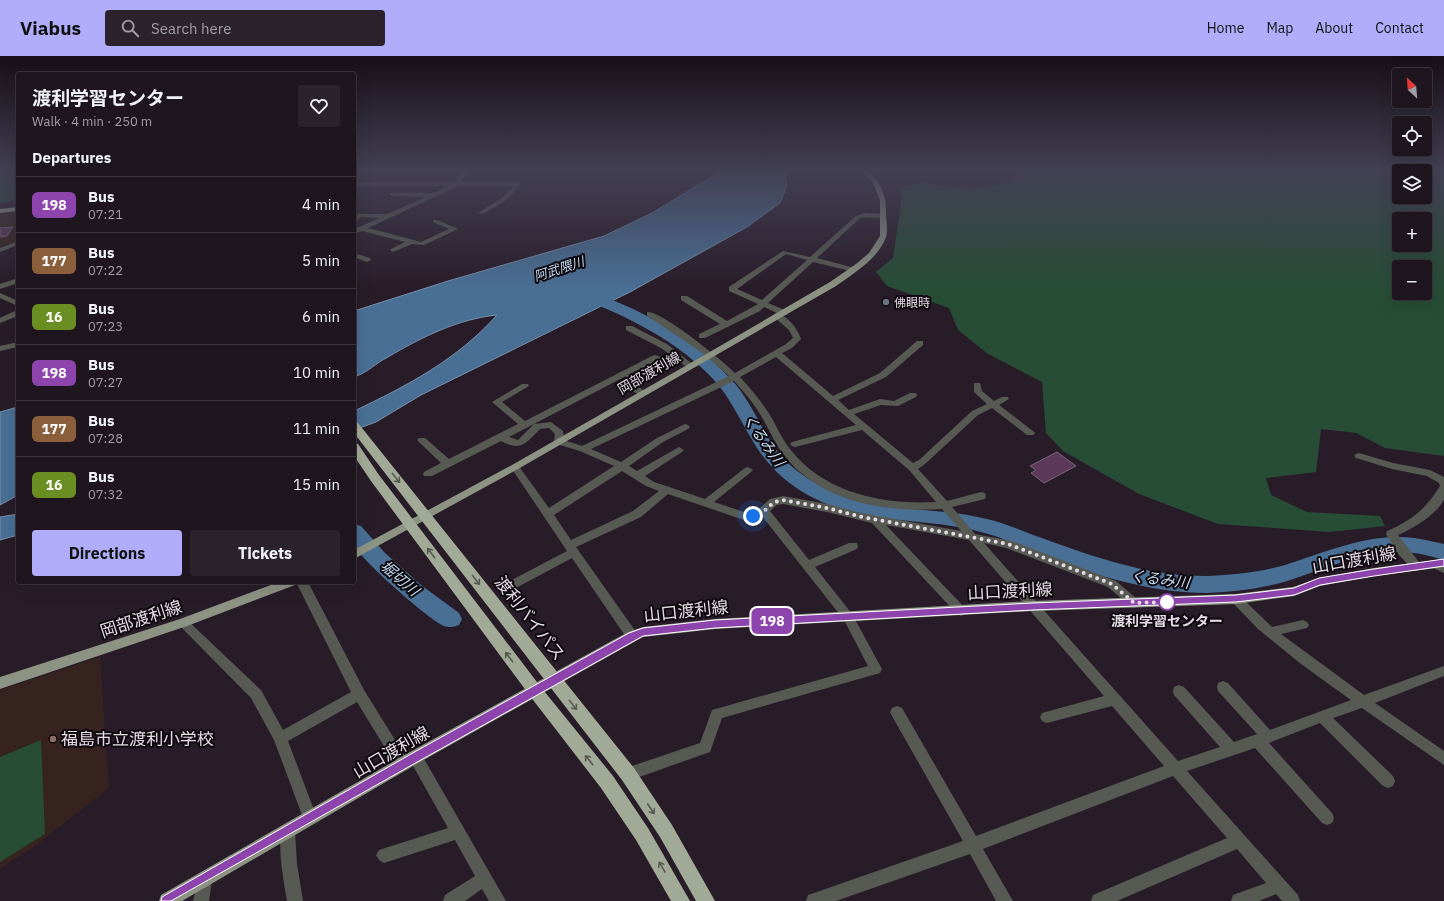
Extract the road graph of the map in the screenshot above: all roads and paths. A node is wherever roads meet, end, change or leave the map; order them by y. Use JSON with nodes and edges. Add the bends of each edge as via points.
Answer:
{"nodes":[{"id":1,"x":402,"y":210,"type":"edge"},
{"id":2,"x":485,"y":210,"type":"edge"},
{"id":3,"x":883,"y":210,"type":"edge"},
{"id":4,"x":481,"y":213,"type":"dead end"},
{"id":5,"x":390,"y":216,"type":"junction"},
{"id":6,"x":883,"y":216,"type":"junction"},
{"id":7,"x":356,"y":219,"type":"edge"},
{"id":8,"x":435,"y":221,"type":"dead end"},
{"id":9,"x":356,"y":226,"type":"edge"},
{"id":10,"x":362,"y":228,"type":"junction"},
{"id":11,"x":356,"y":231,"type":"edge"},
{"id":12,"x":412,"y":241,"type":"junction"},
{"id":13,"x":16,"y":244,"type":"edge"},
{"id":14,"x":0,"y":250,"type":"edge"},
{"id":15,"x":393,"y":250,"type":"dead end"},
{"id":16,"x":356,"y":256,"type":"edge"},
{"id":17,"x":813,"y":260,"type":"junction"},
{"id":18,"x":356,"y":262,"type":"edge"},
{"id":19,"x":852,"y":270,"type":"junction"},
{"id":20,"x":16,"y":281,"type":"edge"},
{"id":21,"x":0,"y":287,"type":"edge"},
{"id":22,"x":0,"y":295,"type":"edge"},
{"id":23,"x":684,"y":298,"type":"dead end"},
{"id":24,"x":16,"y":303,"type":"edge"},
{"id":25,"x":765,"y":303,"type":"junction"},
{"id":26,"x":650,"y":314,"type":"dead end"},
{"id":27,"x":781,"y":314,"type":"junction"},
{"id":28,"x":16,"y":315,"type":"edge"},
{"id":29,"x":0,"y":321,"type":"edge"},
{"id":30,"x":726,"y":324,"type":"junction"},
{"id":31,"x":629,"y":328,"type":"dead end"},
{"id":32,"x":702,"y":336,"type":"dead end"},
{"id":33,"x":920,"y":343,"type":"dead end"},
{"id":34,"x":16,"y":345,"type":"edge"},
{"id":35,"x":0,"y":349,"type":"edge"},
{"id":36,"x":777,"y":353,"type":"junction"},
{"id":37,"x":711,"y":355,"type":"junction"},
{"id":38,"x":693,"y":365,"type":"junction"},
{"id":39,"x":733,"y":377,"type":"junction"},
{"id":40,"x":977,"y":385,"type":"dead end"},
{"id":41,"x":525,"y":386,"type":"dead end"},
{"id":42,"x":644,"y":393,"type":"junction"},
{"id":43,"x":913,"y":394,"type":"dead end"},
{"id":44,"x":1005,"y":399,"type":"dead end"},
{"id":45,"x":831,"y":400,"type":"junction"},
{"id":46,"x":992,"y":404,"type":"junction"},
{"id":47,"x":848,"y":413,"type":"junction"},
{"id":48,"x":524,"y":425,"type":"junction"},
{"id":49,"x":685,"y":427,"type":"dead end"},
{"id":50,"x":862,"y":427,"type":"junction"},
{"id":51,"x":356,"y":432,"type":"edge"},
{"id":52,"x":1030,"y":433,"type":"dead end"},
{"id":53,"x":502,"y":437,"type":"junction"},
{"id":54,"x":422,"y":440,"type":"dead end"},
{"id":55,"x":559,"y":442,"type":"junction"},
{"id":56,"x":795,"y":444,"type":"dead end"},
{"id":57,"x":361,"y":449,"type":"edge"},
{"id":58,"x":583,"y":449,"type":"junction"},
{"id":59,"x":680,"y":450,"type":"dead end"},
{"id":60,"x":1359,"y":456,"type":"dead end"},
{"id":61,"x":448,"y":464,"type":"junction"},
{"id":62,"x":622,"y":466,"type":"junction"},
{"id":63,"x":515,"y":467,"type":"junction"},
{"id":64,"x":912,"y":468,"type":"junction"},
{"id":65,"x":748,"y":470,"type":"dead end"},
{"id":66,"x":428,"y":474,"type":"dead end"},
{"id":67,"x":637,"y":476,"type":"junction"},
{"id":68,"x":1444,"y":484,"type":"edge"},
{"id":69,"x":1444,"y":488,"type":"edge"},
{"id":70,"x":666,"y":490,"type":"junction"},
{"id":71,"x":982,"y":496,"type":"dead end"},
{"id":72,"x":706,"y":503,"type":"junction"},
{"id":73,"x":944,"y":505,"type":"junction"},
{"id":74,"x":764,"y":511,"type":"junction"},
{"id":75,"x":549,"y":513,"type":"junction"},
{"id":76,"x":427,"y":516,"type":"junction"},
{"id":77,"x":876,"y":520,"type":"junction"},
{"id":78,"x":410,"y":525,"type":"junction"},
{"id":79,"x":972,"y":537,"type":"junction"},
{"id":80,"x":853,"y":546,"type":"dead end"},
{"id":81,"x":573,"y":549,"type":"junction"},
{"id":82,"x":356,"y":554,"type":"edge"},
{"id":83,"x":808,"y":564,"type":"junction"},
{"id":84,"x":1441,"y":565,"type":"edge"},
{"id":85,"x":1417,"y":567,"type":"junction"},
{"id":86,"x":286,"y":584,"type":"edge"},
{"id":87,"x":303,"y":584,"type":"edge"},
{"id":88,"x":508,"y":587,"type":"dead end"},
{"id":89,"x":1236,"y":599,"type":"junction"},
{"id":90,"x":1134,"y":603,"type":"junction"},
{"id":91,"x":1033,"y":606,"type":"junction"},
{"id":92,"x":961,"y":611,"type":"junction"},
{"id":93,"x":848,"y":617,"type":"junction"},
{"id":94,"x":183,"y":623,"type":"junction"},
{"id":95,"x":1303,"y":625,"type":"dead end"},
{"id":96,"x":1270,"y":632,"type":"junction"},
{"id":97,"x":632,"y":636,"type":"junction"},
{"id":98,"x":1444,"y":671,"type":"edge"},
{"id":99,"x":554,"y":681,"type":"junction"},
{"id":100,"x":0,"y":683,"type":"edge"},
{"id":101,"x":1223,"y":687,"type":"dead end"},
{"id":102,"x":535,"y":691,"type":"junction"},
{"id":103,"x":1179,"y":691,"type":"dead end"},
{"id":104,"x":359,"y":694,"type":"junction"},
{"id":105,"x":1115,"y":699,"type":"junction"},
{"id":106,"x":1362,"y":701,"type":"junction"},
{"id":107,"x":897,"y":712,"type":"dead end"},
{"id":108,"x":1047,"y":717,"type":"dead end"},
{"id":109,"x":1323,"y":717,"type":"junction"},
{"id":110,"x":280,"y":738,"type":"junction"},
{"id":111,"x":1263,"y":739,"type":"junction"},
{"id":112,"x":1231,"y":749,"type":"junction"},
{"id":113,"x":1444,"y":759,"type":"edge"},
{"id":114,"x":409,"y":761,"type":"junction"},
{"id":115,"x":1176,"y":768,"type":"junction"},
{"id":116,"x":628,"y":774,"type":"junction"},
{"id":117,"x":1388,"y":781,"type":"dead end"},
{"id":118,"x":310,"y":818,"type":"junction"},
{"id":119,"x":1327,"y":818,"type":"dead end"},
{"id":120,"x":288,"y":831,"type":"junction"},
{"id":121,"x":458,"y":832,"type":"junction"},
{"id":122,"x":1238,"y":841,"type":"junction"},
{"id":123,"x":973,"y":845,"type":"junction"},
{"id":124,"x":384,"y":855,"type":"dead end"},
{"id":125,"x":485,"y":878,"type":"junction"},
{"id":126,"x":204,"y":880,"type":"junction"},
{"id":127,"x":1278,"y":886,"type":"junction"},
{"id":128,"x":167,"y":901,"type":"edge"},
{"id":129,"x":201,"y":901,"type":"edge"},
{"id":130,"x":295,"y":901,"type":"edge"},
{"id":131,"x":451,"y":901,"type":"edge"},
{"id":132,"x":498,"y":901,"type":"edge"},
{"id":133,"x":681,"y":901,"type":"edge"},
{"id":134,"x":706,"y":901,"type":"edge"},
{"id":135,"x":814,"y":901,"type":"edge"},
{"id":136,"x":1005,"y":901,"type":"edge"},
{"id":137,"x":1099,"y":901,"type":"edge"},
{"id":138,"x":1239,"y":901,"type":"edge"},
{"id":139,"x":1292,"y":901,"type":"edge"}],
"edges":[{"from":1,"to":5,"type":"street"},
{"from":2,"to":4,"type":"street"},
{"from":3,"to":6,"type":"main road","name":"岡部渡利線"},
{"from":5,"to":7,"type":"street","via":[[359,215]]},
{"from":5,"to":10,"type":"street"},
{"from":6,"to":17,"type":"street","via":[[858,217]]},
{"from":6,"to":19,"type":"main road","name":"岡部渡利線","via":[[883,236],[879,244],[872,254]]},
{"from":8,"to":12,"type":"street","via":[[455,229],[422,244]]},
{"from":9,"to":10,"type":"street"},
{"from":10,"to":11,"type":"street"},
{"from":10,"to":12,"type":"street"},
{"from":12,"to":15,"type":"street"},
{"from":13,"to":14,"type":"street"},
{"from":16,"to":18,"type":"street","via":[[365,259]]},
{"from":17,"to":19,"type":"street"},
{"from":17,"to":25,"type":"street"},
{"from":17,"to":25,"type":"street","via":[[785,252],[732,289]]},
{"from":19,"to":27,"type":"main road","name":"岡部渡利線"},
{"from":20,"to":21,"type":"street"},
{"from":22,"to":24,"type":"street"},
{"from":23,"to":30,"type":"street"},
{"from":25,"to":27,"type":"street"},
{"from":25,"to":30,"type":"street"},
{"from":26,"to":37,"type":"street"},
{"from":27,"to":36,"type":"street","via":[[794,329],[797,339]]},
{"from":27,"to":37,"type":"main road","name":"岡部渡利線"},
{"from":28,"to":29,"type":"street"},
{"from":30,"to":32,"type":"street"},
{"from":31,"to":38,"type":"street"},
{"from":33,"to":45,"type":"street","via":[[883,375]]},
{"from":34,"to":35,"type":"street"},
{"from":36,"to":39,"type":"street"},
{"from":36,"to":45,"type":"street"},
{"from":37,"to":38,"type":"main road","name":"岡部渡利線"},
{"from":37,"to":39,"type":"street"},
{"from":38,"to":42,"type":"main road","name":"岡部渡利線"},
{"from":39,"to":58,"type":"street"},
{"from":39,"to":73,"type":"street","via":[[762,410],[790,456],[827,486],[885,505]]},
{"from":40,"to":46,"type":"street","via":[[978,392]]},
{"from":41,"to":48,"type":"street","via":[[496,402]]},
{"from":42,"to":48,"type":"street","via":[[631,385],[629,378],[658,370],[664,365],[664,361],[655,358]]},
{"from":42,"to":55,"type":"main road","name":"岡部渡利線"},
{"from":43,"to":47,"type":"street","via":[[895,404],[880,402]]},
{"from":44,"to":46,"type":"street"},
{"from":45,"to":47,"type":"street"},
{"from":46,"to":52,"type":"street"},
{"from":46,"to":64,"type":"street","via":[[975,413],[922,462]]},
{"from":47,"to":50,"type":"street"},
{"from":48,"to":53,"type":"street"},
{"from":49,"to":62,"type":"street","via":[[660,440]]},
{"from":50,"to":56,"type":"street"},
{"from":50,"to":64,"type":"street"},
{"from":51,"to":57,"type":"highway","name":"渡利バイパス"},
{"from":53,"to":55,"type":"street","via":[[510,442],[524,442],[537,426],[551,425],[560,433]]},
{"from":53,"to":61,"type":"street"},
{"from":54,"to":61,"type":"street"},
{"from":55,"to":58,"type":"street"},
{"from":55,"to":63,"type":"main road","name":"岡部渡利線"},
{"from":57,"to":76,"type":"highway","name":"渡利バイパス","one_way":true},
{"from":57,"to":78,"type":"highway","name":"渡利バイパス"},
{"from":58,"to":62,"type":"street"},
{"from":59,"to":67,"type":"street"},
{"from":60,"to":68,"type":"street","via":[[1392,466],[1430,472],[1439,477]]},
{"from":61,"to":66,"type":"street"},
{"from":62,"to":67,"type":"street"},
{"from":62,"to":75,"type":"street"},
{"from":63,"to":75,"type":"street"},
{"from":63,"to":76,"type":"main road","name":"岡部渡利線"},
{"from":64,"to":73,"type":"street"},
{"from":65,"to":72,"type":"street"},
{"from":67,"to":70,"type":"street"},
{"from":69,"to":85,"type":"street","via":[[1442,494],[1418,521],[1391,534]]},
{"from":70,"to":72,"type":"street"},
{"from":70,"to":81,"type":"street","via":[[637,514]]},
{"from":71,"to":73,"type":"street"},
{"from":72,"to":74,"type":"street","via":[[744,516],[757,515]]},
{"from":73,"to":79,"type":"street"},
{"from":74,"to":77,"type":"street","via":[[774,502],[783,500]]},
{"from":74,"to":83,"type":"street"},
{"from":75,"to":81,"type":"street"},
{"from":76,"to":78,"type":"main road","name":"岡部渡利線"},
{"from":76,"to":99,"type":"highway","name":"渡利バイパス","one_way":true},
{"from":77,"to":79,"type":"street"},
{"from":77,"to":92,"type":"street"},
{"from":78,"to":82,"type":"main road","name":"岡部渡利線"},
{"from":102,"to":78,"type":"highway","name":"渡利バイパス","one_way":true},
{"from":79,"to":90,"type":"street","via":[[1008,544],[1112,584]]},
{"from":79,"to":91,"type":"street"},
{"from":80,"to":83,"type":"street"},
{"from":81,"to":88,"type":"street"},
{"from":81,"to":97,"type":"street"},
{"from":83,"to":93,"type":"street"},
{"from":84,"to":85,"type":"main road","name":"山口渡利線"},
{"from":85,"to":89,"type":"main road","name":"山口渡利線","via":[[1319,582],[1294,591]]},
{"from":86,"to":94,"type":"main road","name":"岡部渡利線"},
{"from":87,"to":104,"type":"street"},
{"from":89,"to":90,"type":"main road","name":"山口渡利線"},
{"from":89,"to":96,"type":"street"},
{"from":90,"to":91,"type":"main road","name":"山口渡利線"},
{"from":91,"to":92,"type":"main road","name":"山口渡利線"},
{"from":91,"to":105,"type":"street"},
{"from":92,"to":93,"type":"main road","name":"山口渡利線"},
{"from":93,"to":97,"type":"main road","name":"山口渡利線","via":[[683,626],[656,629]]},
{"from":93,"to":116,"type":"street","via":[[876,669],[717,714],[704,748]]},
{"from":94,"to":100,"type":"main road","name":"岡部渡利線"},
{"from":94,"to":110,"type":"street","via":[[256,694]]},
{"from":95,"to":96,"type":"street"},
{"from":96,"to":106,"type":"street"},
{"from":97,"to":99,"type":"main road","name":"山口渡利線"},
{"from":98,"to":106,"type":"street"},
{"from":99,"to":102,"type":"main road","name":"山口渡利線"},
{"from":99,"to":116,"type":"highway","name":"渡利バイパス","one_way":true},
{"from":101,"to":111,"type":"street"},
{"from":102,"to":114,"type":"main road","name":"山口渡利線"},
{"from":133,"to":102,"type":"highway","name":"渡利バイパス","one_way":true,"via":[[642,834],[607,782]]},
{"from":103,"to":112,"type":"street"},
{"from":104,"to":110,"type":"street"},
{"from":104,"to":114,"type":"street"},
{"from":105,"to":108,"type":"street"},
{"from":105,"to":115,"type":"street"},
{"from":106,"to":109,"type":"street"},
{"from":106,"to":113,"type":"street"},
{"from":107,"to":123,"type":"street"},
{"from":109,"to":111,"type":"street"},
{"from":109,"to":117,"type":"street"},
{"from":110,"to":118,"type":"street"},
{"from":111,"to":112,"type":"street"},
{"from":111,"to":119,"type":"street"},
{"from":112,"to":115,"type":"street"},
{"from":114,"to":118,"type":"main road","name":"山口渡利線"},
{"from":114,"to":121,"type":"street"},
{"from":115,"to":122,"type":"street"},
{"from":115,"to":123,"type":"street"},
{"from":116,"to":134,"type":"highway","name":"渡利バイパス","one_way":true,"via":[[666,831]]},
{"from":118,"to":120,"type":"main road","name":"山口渡利線"},
{"from":120,"to":126,"type":"main road","name":"山口渡利線"},
{"from":120,"to":130,"type":"street","via":[[289,864]]},
{"from":121,"to":124,"type":"street"},
{"from":121,"to":125,"type":"street"},
{"from":122,"to":127,"type":"street"},
{"from":122,"to":137,"type":"street"},
{"from":123,"to":135,"type":"street"},
{"from":123,"to":136,"type":"street"},
{"from":125,"to":131,"type":"street"},
{"from":125,"to":132,"type":"street"},
{"from":126,"to":128,"type":"main road","name":"山口渡利線"},
{"from":126,"to":129,"type":"street"},
{"from":127,"to":138,"type":"street"},
{"from":127,"to":139,"type":"street"}]}
